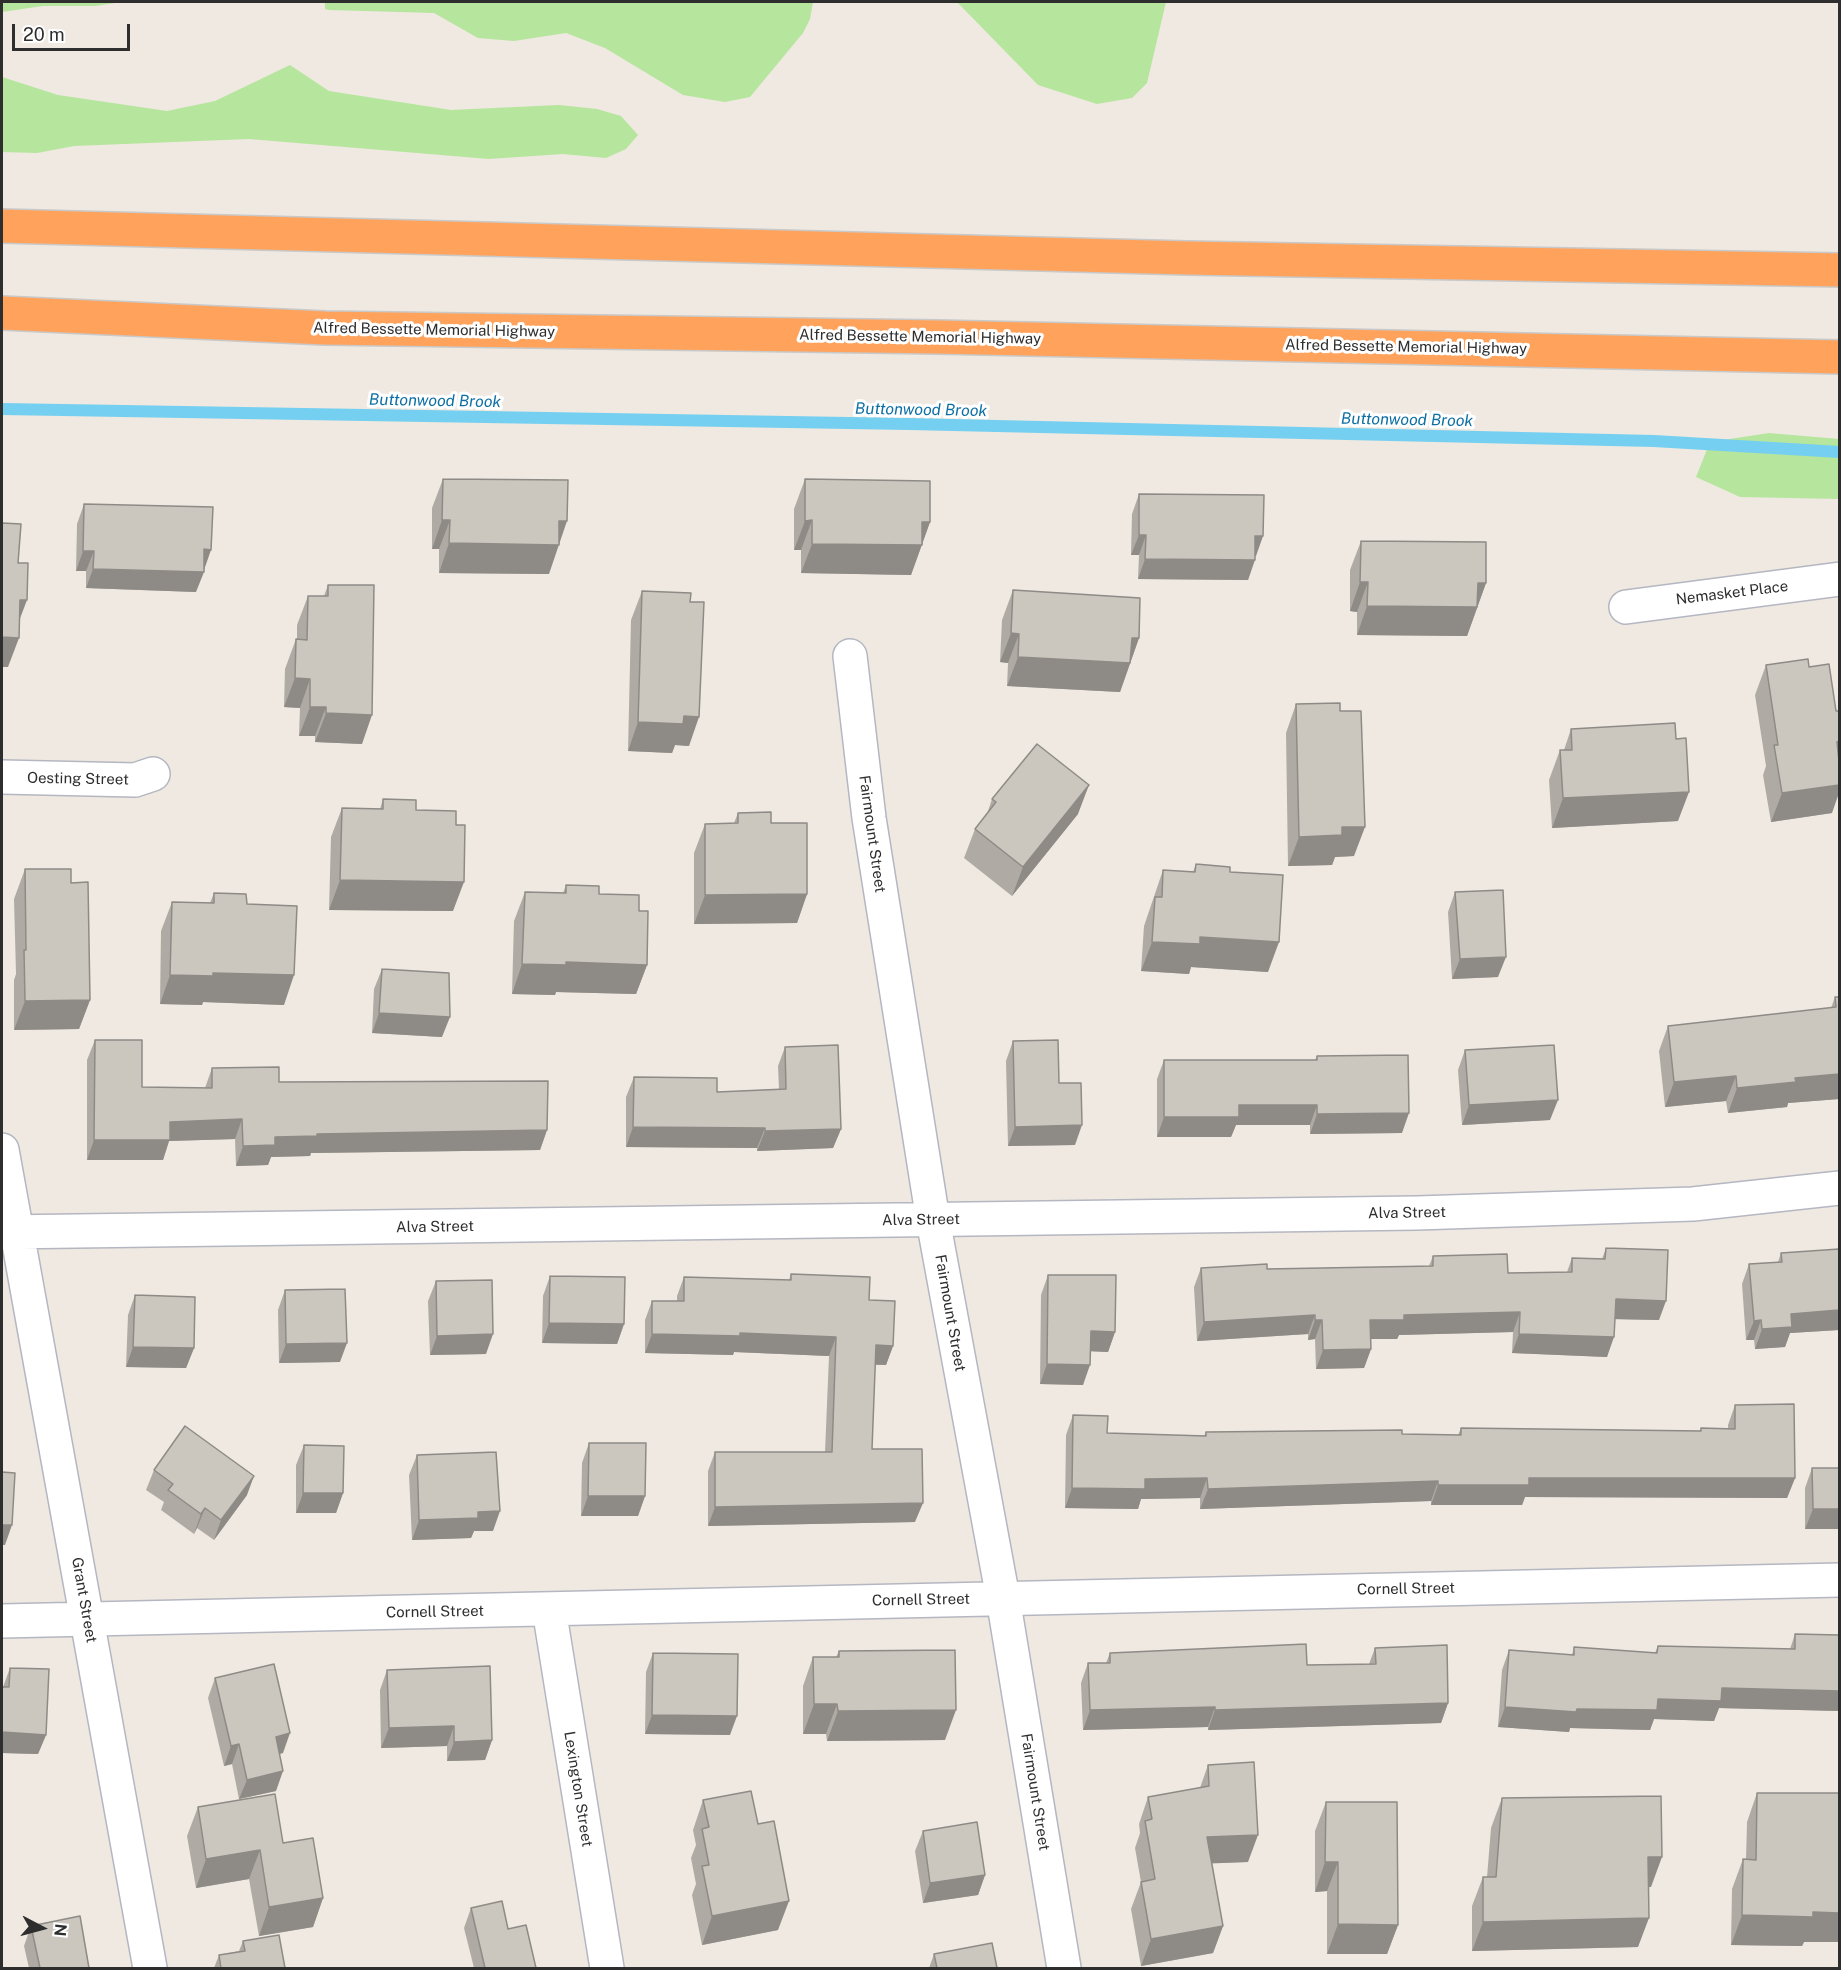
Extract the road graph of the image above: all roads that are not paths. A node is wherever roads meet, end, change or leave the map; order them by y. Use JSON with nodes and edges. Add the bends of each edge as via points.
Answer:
{"nodes":[{"id":1,"x":2,"y":226,"type":"edge"},
{"id":2,"x":1839,"y":270,"type":"edge"},
{"id":3,"x":2,"y":313,"type":"edge"},
{"id":4,"x":1839,"y":357,"type":"edge"},
{"id":5,"x":1839,"y":579,"type":"edge"},
{"id":6,"x":1626,"y":607,"type":"dead end"},
{"id":7,"x":850,"y":656,"type":"dead end"},
{"id":8,"x":153,"y":774,"type":"dead end"},
{"id":9,"x":2,"y":777,"type":"edge"},
{"id":10,"x":2,"y":1150,"type":"edge"},
{"id":11,"x":1839,"y":1188,"type":"edge"},
{"id":12,"x":933,"y":1220,"type":"junction"},
{"id":13,"x":9,"y":1232,"type":"edge"},
{"id":14,"x":1839,"y":1580,"type":"edge"},
{"id":15,"x":1003,"y":1598,"type":"junction"},
{"id":16,"x":549,"y":1610,"type":"junction"},
{"id":17,"x":87,"y":1619,"type":"junction"},
{"id":18,"x":2,"y":1621,"type":"edge"},
{"id":19,"x":150,"y":1968,"type":"edge"},
{"id":20,"x":607,"y":1968,"type":"edge"},
{"id":21,"x":1064,"y":1968,"type":"edge"}],
"edges":[{"from":1,"to":2,"type":"highway","via":[[1188,258]]},
{"from":3,"to":4,"type":"highway","name":"Alfred Bessette Memorial Highway","via":[[360,329],[950,337]]},
{"from":5,"to":6,"type":"street","name":"Nemasket Place"},
{"from":7,"to":12,"type":"street","name":"Fairmount Street","via":[[869,818]]},
{"from":8,"to":9,"type":"street","name":"Oesting Street","via":[[135,780]]},
{"from":10,"to":13,"type":"street","name":"Grant Street"},
{"from":11,"to":12,"type":"street","name":"Alva Street","via":[[1681,1204],[1417,1213]]},
{"from":12,"to":13,"type":"street","name":"Alva Street"},
{"from":12,"to":15,"type":"street","name":"Fairmount Street"},
{"from":13,"to":17,"type":"street","name":"Grant Street"},
{"from":14,"to":15,"type":"street","name":"Cornell Street"},
{"from":15,"to":16,"type":"street","name":"Cornell Street"},
{"from":15,"to":21,"type":"street","name":"Fairmount Street"},
{"from":16,"to":17,"type":"street","name":"Cornell Street"},
{"from":16,"to":20,"type":"street","name":"Lexington Street"},
{"from":17,"to":18,"type":"street","name":"Cornell Street"},
{"from":17,"to":19,"type":"street","name":"Grant Street"}]}
